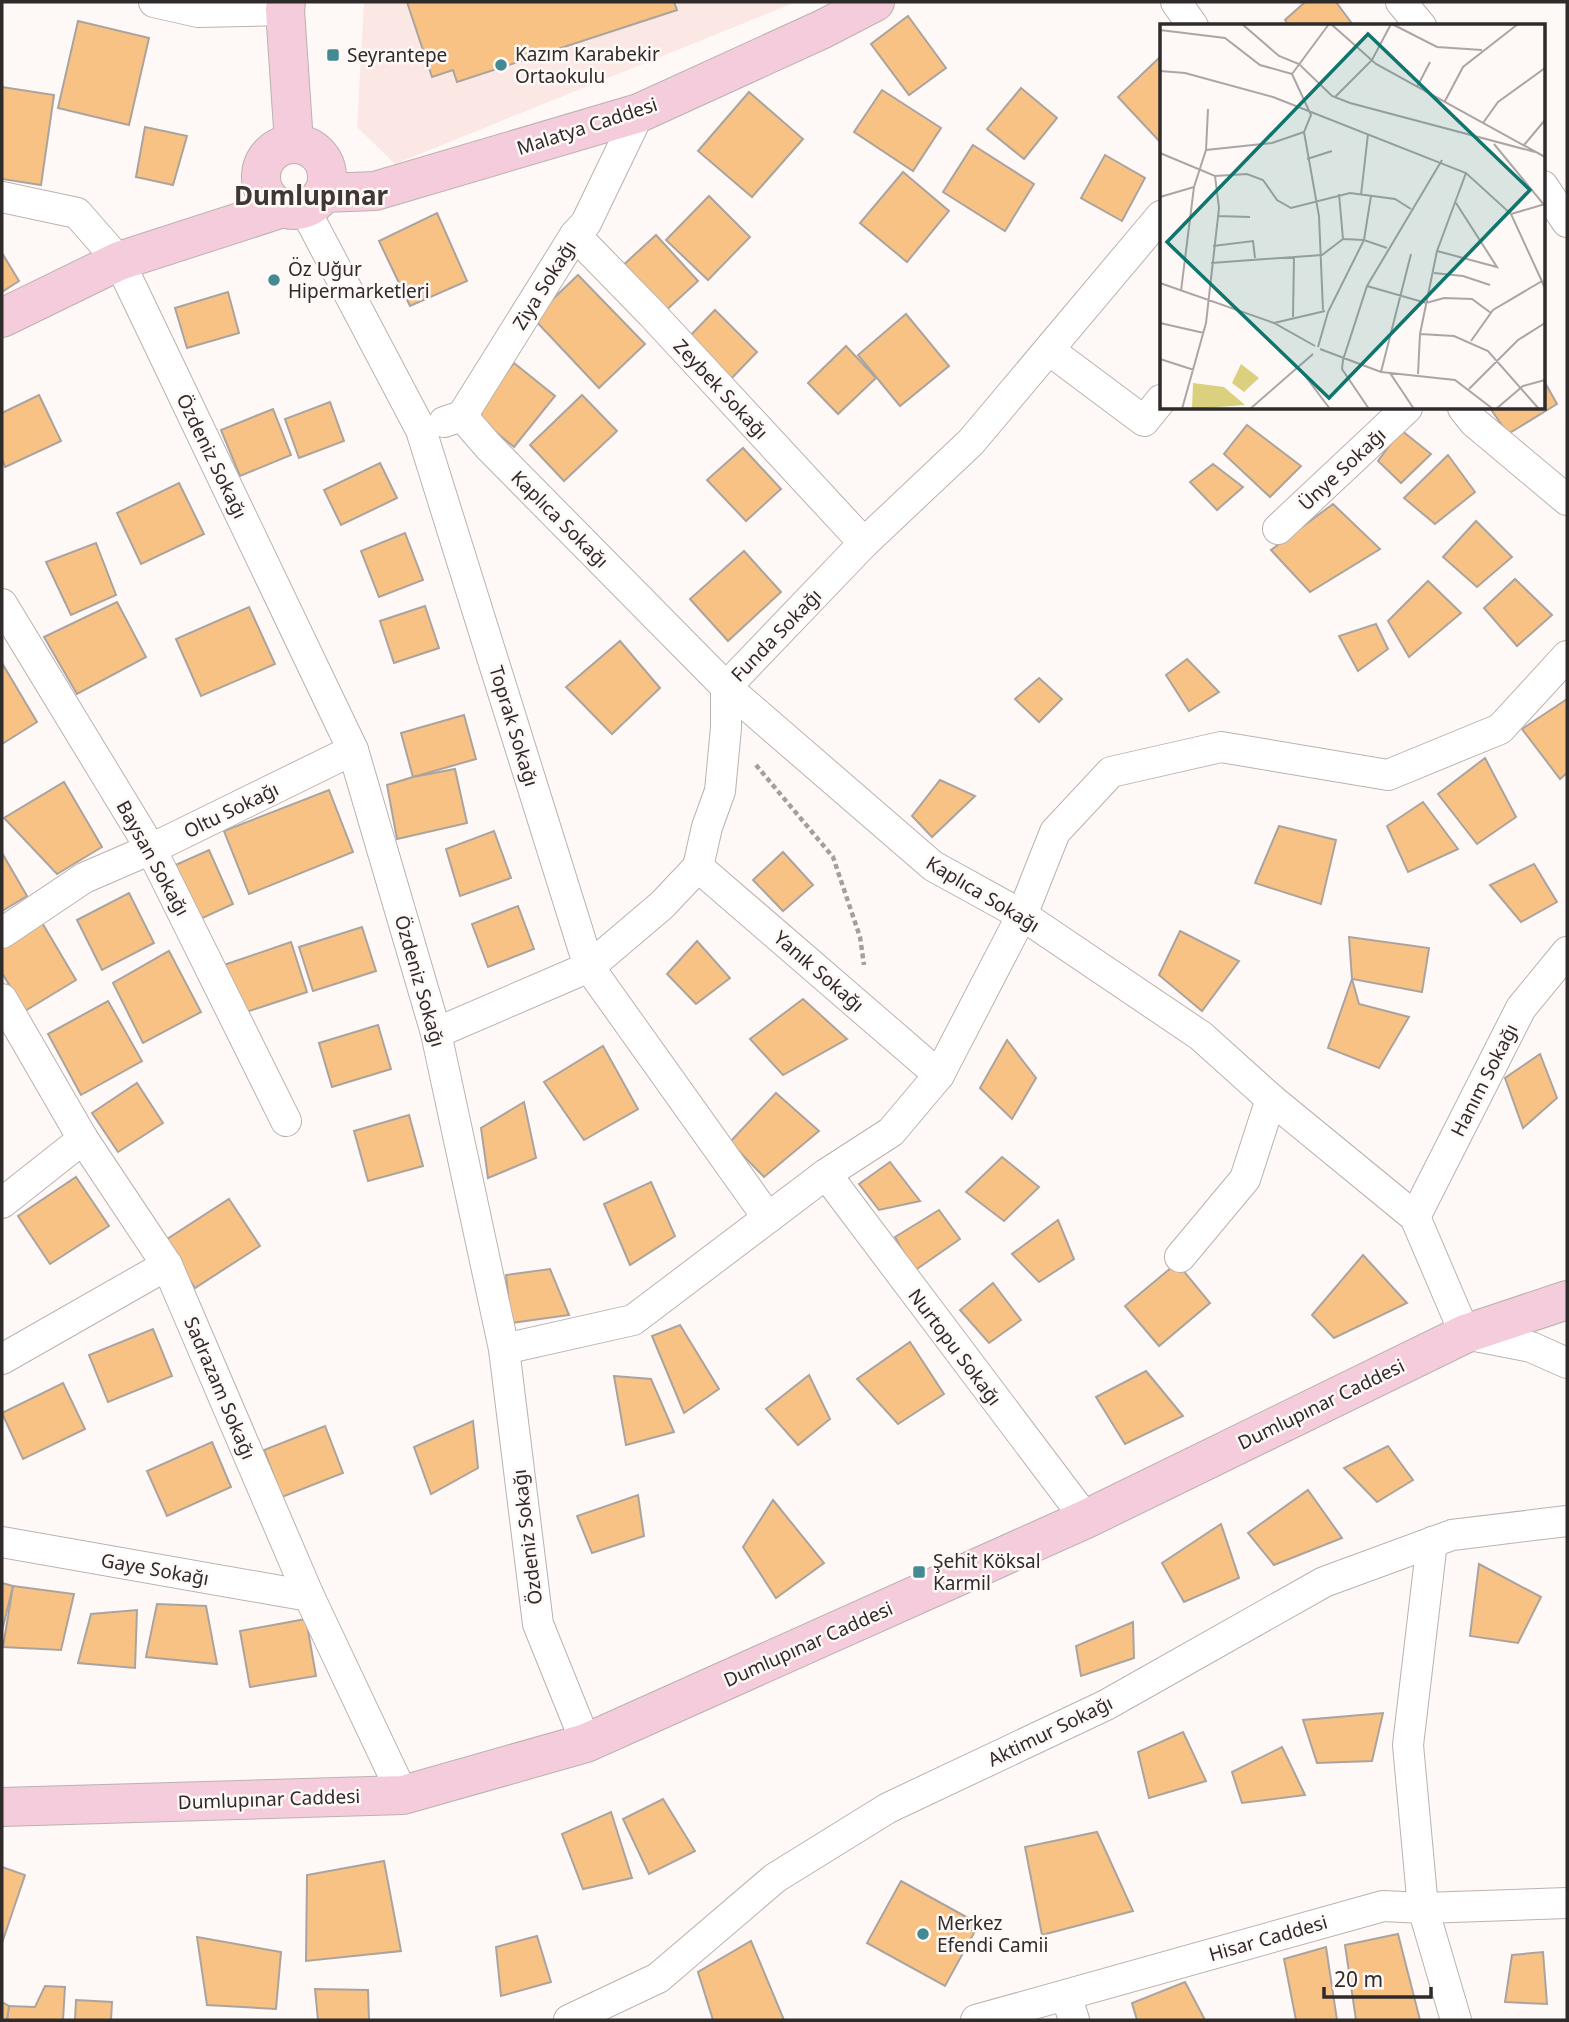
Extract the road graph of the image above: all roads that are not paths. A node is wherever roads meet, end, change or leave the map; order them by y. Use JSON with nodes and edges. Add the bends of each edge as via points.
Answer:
{"nodes":[{"id":1,"x":154,"y":2,"type":"edge"},
{"id":2,"x":875,"y":2,"type":"edge"},
{"id":3,"x":1176,"y":2,"type":"edge"},
{"id":4,"x":1401,"y":2,"type":"edge"},
{"id":5,"x":286,"y":6,"type":"edge"},
{"id":6,"x":1192,"y":24,"type":"edge"},
{"id":7,"x":1419,"y":24,"type":"edge"},
{"id":8,"x":639,"y":113,"type":"junction"},
{"id":9,"x":295,"y":144,"type":"junction"},
{"id":10,"x":1544,"y":188,"type":"edge"},
{"id":11,"x":2,"y":197,"type":"edge"},
{"id":12,"x":304,"y":203,"type":"junction"},
{"id":13,"x":1160,"y":217,"type":"edge"},
{"id":14,"x":1567,"y":222,"type":"edge"},
{"id":15,"x":575,"y":236,"type":"junction"},
{"id":16,"x":119,"y":261,"type":"junction"},
{"id":17,"x":2,"y":318,"type":"edge"},
{"id":18,"x":1049,"y":350,"type":"junction"},
{"id":19,"x":1160,"y":401,"type":"edge"},
{"id":20,"x":1405,"y":410,"type":"edge"},
{"id":21,"x":1465,"y":410,"type":"edge"},
{"id":22,"x":461,"y":416,"type":"junction"},
{"id":23,"x":421,"y":430,"type":"junction"},
{"id":24,"x":1567,"y":500,"type":"edge"},
{"id":25,"x":1278,"y":529,"type":"dead end"},
{"id":26,"x":864,"y":543,"type":"junction"},
{"id":27,"x":2,"y":604,"type":"edge"},
{"id":28,"x":1567,"y":656,"type":"edge"},
{"id":29,"x":726,"y":687,"type":"junction"},
{"id":30,"x":353,"y":750,"type":"junction"},
{"id":31,"x":151,"y":849,"type":"junction"},
{"id":32,"x":698,"y":867,"type":"junction"},
{"id":33,"x":1022,"y":915,"type":"junction"},
{"id":34,"x":2,"y":933,"type":"edge"},
{"id":35,"x":1567,"y":952,"type":"edge"},
{"id":36,"x":589,"y":968,"type":"junction"},
{"id":37,"x":2,"y":999,"type":"edge"},
{"id":38,"x":436,"y":1033,"type":"junction"},
{"id":39,"x":939,"y":1075,"type":"junction"},
{"id":40,"x":1271,"y":1100,"type":"junction"},
{"id":41,"x":286,"y":1121,"type":"dead end"},
{"id":42,"x":83,"y":1139,"type":"junction"},
{"id":43,"x":826,"y":1174,"type":"junction"},
{"id":44,"x":2,"y":1203,"type":"edge"},
{"id":45,"x":1415,"y":1217,"type":"junction"},
{"id":46,"x":768,"y":1218,"type":"junction"},
{"id":47,"x":1181,"y":1257,"type":"dead end"},
{"id":48,"x":167,"y":1265,"type":"junction"},
{"id":49,"x":1567,"y":1300,"type":"edge"},
{"id":50,"x":1465,"y":1334,"type":"junction"},
{"id":51,"x":504,"y":1349,"type":"junction"},
{"id":52,"x":2,"y":1359,"type":"edge"},
{"id":53,"x":1567,"y":1363,"type":"edge"},
{"id":54,"x":1086,"y":1519,"type":"junction"},
{"id":55,"x":1567,"y":1521,"type":"edge"},
{"id":56,"x":2,"y":1542,"type":"edge"},
{"id":57,"x":1433,"y":1542,"type":"junction"},
{"id":58,"x":309,"y":1596,"type":"junction"},
{"id":59,"x":586,"y":1743,"type":"junction"},
{"id":60,"x":403,"y":1795,"type":"junction"},
{"id":61,"x":2,"y":1807,"type":"edge"},
{"id":62,"x":1567,"y":1903,"type":"edge"},
{"id":63,"x":1423,"y":1908,"type":"junction"},
{"id":64,"x":1070,"y":2008,"type":"edge"},
{"id":65,"x":569,"y":2020,"type":"edge"},
{"id":66,"x":976,"y":2020,"type":"edge"},
{"id":67,"x":1456,"y":2020,"type":"edge"}],
"edges":[{"from":1,"to":5,"type":"street","via":[[198,12]]},
{"from":2,"to":8,"type":"main road","name":"Malatya Caddesi"},
{"from":3,"to":6,"type":"street"},
{"from":4,"to":7,"type":"street"},
{"from":5,"to":9,"type":"main road"},
{"from":8,"to":12,"type":"main road","name":"Malatya Caddesi","via":[[375,191]]},
{"from":8,"to":15,"type":"street","name":"Ziya Sokağı","via":[[586,223]]},
{"from":9,"to":12,"type":"main road","via":[[316,151],[327,171],[327,183]]},
{"from":9,"to":12,"type":"main road","via":[[275,150],[261,177],[274,204]]},
{"from":10,"to":14,"type":"street"},
{"from":11,"to":16,"type":"street","name":"Özdeniz Sokağı","via":[[77,213]]},
{"from":12,"to":16,"type":"main road","name":"Malatya Caddesi"},
{"from":12,"to":23,"type":"street","name":"Toprak Sokağı"},
{"from":13,"to":18,"type":"street","name":"Funda Sokağı"},
{"from":15,"to":22,"type":"street","name":"Ziya Sokağı"},
{"from":15,"to":26,"type":"street","name":"Zeybek Sokağı"},
{"from":16,"to":17,"type":"main road","name":"Malatya Caddesi"},
{"from":16,"to":30,"type":"street","name":"Özdeniz Sokağı"},
{"from":18,"to":19,"type":"street","via":[[1144,421]]},
{"from":18,"to":26,"type":"street","name":"Funda Sokağı","via":[[971,442]]},
{"from":20,"to":25,"type":"street","name":"Ünye Sokağı"},
{"from":21,"to":24,"type":"street"},
{"from":22,"to":23,"type":"street"},
{"from":22,"to":29,"type":"street","name":"Kaplıca Sokağı"},
{"from":23,"to":36,"type":"street","name":"Toprak Sokağı"},
{"from":26,"to":29,"type":"street","name":"Funda Sokağı"},
{"from":27,"to":31,"type":"street","name":"Baysan Sokağı"},
{"from":28,"to":33,"type":"street","via":[[1500,729],[1388,775],[1221,747],[1111,772],[1055,832]]},
{"from":29,"to":32,"type":"street","name":"Funda Sokağı","via":[[720,791]]},
{"from":29,"to":33,"type":"street","name":"Kaplıca Sokağı","via":[[933,866]]},
{"from":30,"to":31,"type":"street","name":"Oltu Sokağı"},
{"from":30,"to":38,"type":"street","name":"Özdeniz Sokağı"},
{"from":31,"to":34,"type":"street","name":"Oltu Sokağı","via":[[84,878]]},
{"from":31,"to":41,"type":"street","name":"Baysan Sokağı"},
{"from":32,"to":36,"type":"street"},
{"from":32,"to":39,"type":"street","name":"Yanık Sokağı"},
{"from":33,"to":39,"type":"street"},
{"from":33,"to":40,"type":"street","name":"Kaplıca Sokağı","via":[[1201,1036]]},
{"from":35,"to":45,"type":"street","name":"Hanım Sokağı","via":[[1521,1008]]},
{"from":36,"to":38,"type":"street"},
{"from":36,"to":46,"type":"street","name":"Toprak Sokağı"},
{"from":37,"to":42,"type":"street","name":"Sadrazam Sokağı"},
{"from":38,"to":51,"type":"street","name":"Özdeniz Sokağı"},
{"from":39,"to":43,"type":"street","via":[[891,1132]]},
{"from":40,"to":45,"type":"street","name":"Kaplıca Sokağı"},
{"from":40,"to":47,"type":"street","via":[[1245,1179]]},
{"from":42,"to":44,"type":"street"},
{"from":42,"to":48,"type":"street","name":"Sadrazam Sokağı"},
{"from":43,"to":46,"type":"street"},
{"from":43,"to":54,"type":"street","name":"Nurtopu Sokağı"},
{"from":45,"to":50,"type":"street","name":"Kaplıca Sokağı"},
{"from":46,"to":51,"type":"street","via":[[633,1320]]},
{"from":48,"to":52,"type":"street"},
{"from":48,"to":58,"type":"street","name":"Sadrazam Sokağı"},
{"from":49,"to":50,"type":"main road","name":"Dumlupınar Caddesi"},
{"from":50,"to":53,"type":"street","via":[[1531,1347]]},
{"from":50,"to":54,"type":"main road","name":"Dumlupınar Caddesi"},
{"from":51,"to":59,"type":"street","name":"Özdeniz Sokağı","via":[[538,1625]]},
{"from":54,"to":59,"type":"main road","name":"Dumlupınar Caddesi"},
{"from":55,"to":57,"type":"street","name":"Aktimur Sokağı","via":[[1452,1535]]},
{"from":56,"to":58,"type":"street","name":"Gaye Sokağı"},
{"from":57,"to":63,"type":"street","via":[[1408,1745]]},
{"from":57,"to":65,"type":"street","name":"Aktimur Sokağı","via":[[1325,1582],[1106,1705],[888,1808],[775,1878],[658,1978]]},
{"from":58,"to":60,"type":"street","name":"Sadrazam Sokağı"},
{"from":59,"to":60,"type":"main road","name":"Dumlupınar Caddesi"},
{"from":60,"to":61,"type":"main road","name":"Dumlupınar Caddesi"},
{"from":62,"to":63,"type":"street","name":"Hisar Caddesi"},
{"from":63,"to":64,"type":"street","name":"Hisar Caddesi","via":[[1383,1906]]},
{"from":63,"to":67,"type":"street"},
{"from":64,"to":66,"type":"street","name":"Hisar Caddesi"}]}
